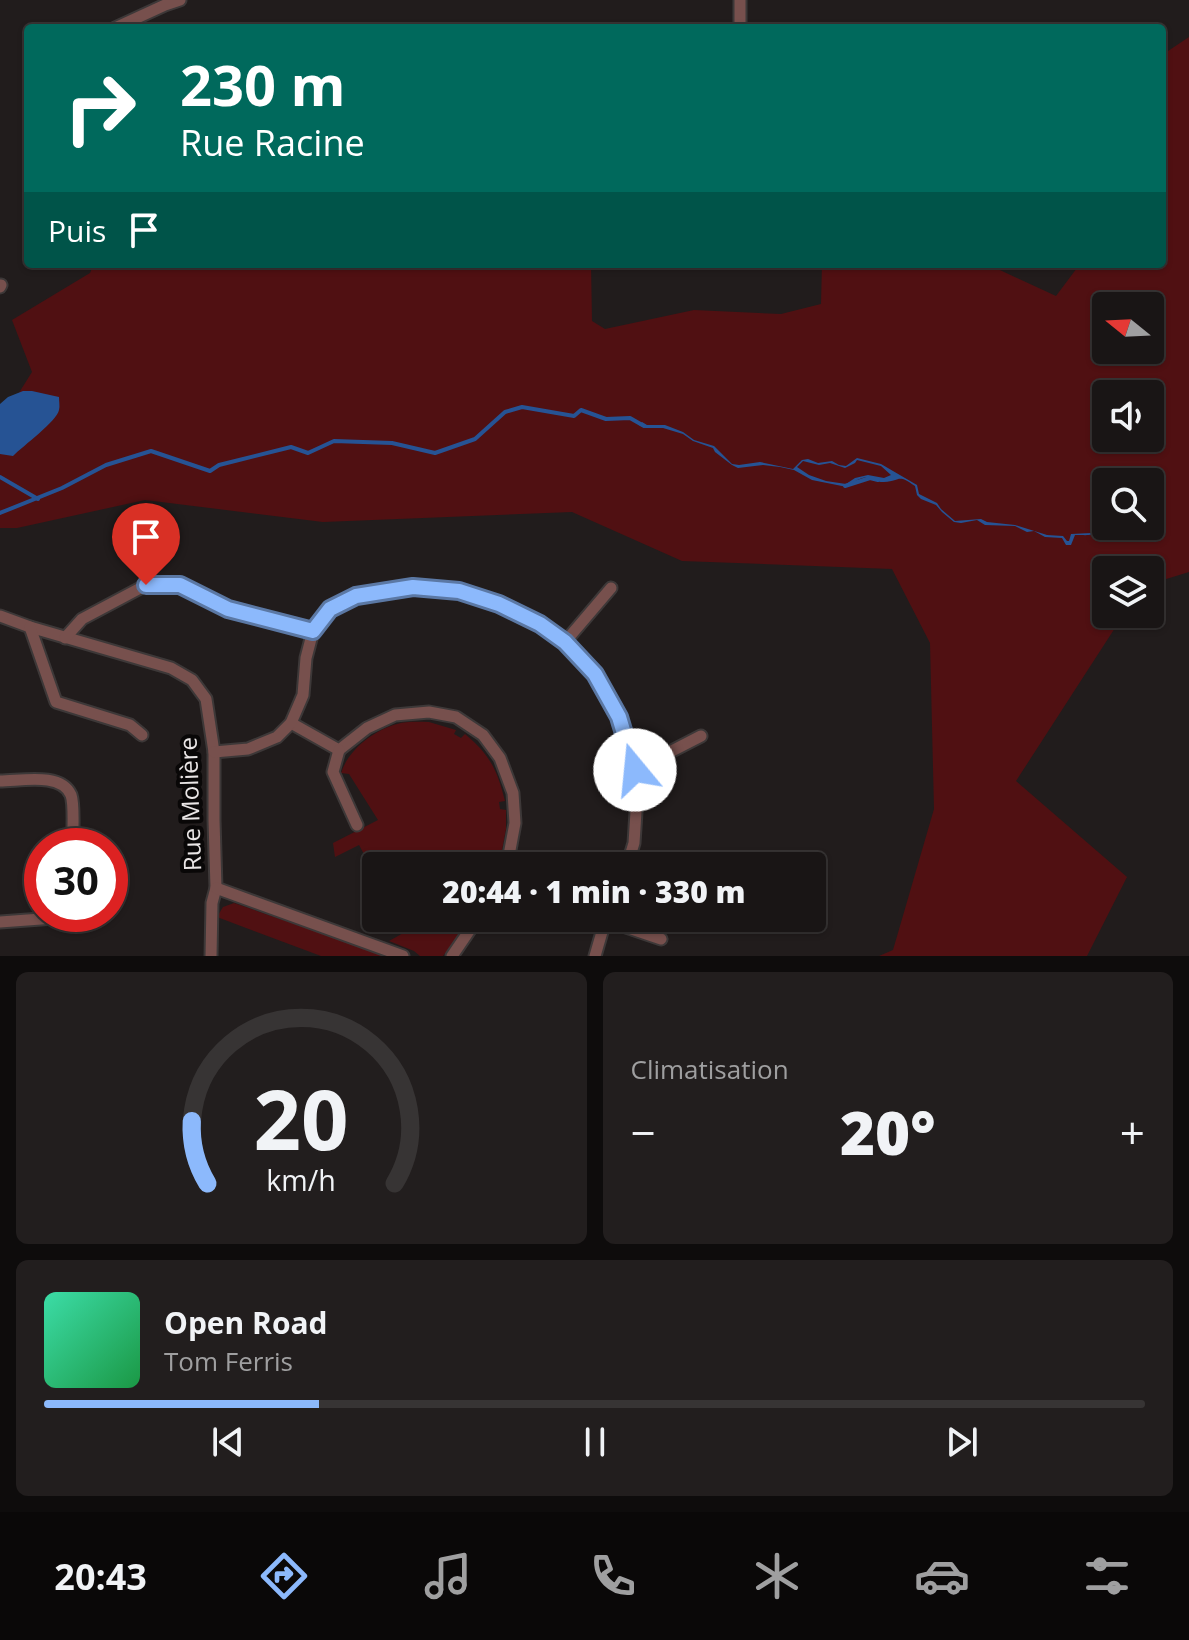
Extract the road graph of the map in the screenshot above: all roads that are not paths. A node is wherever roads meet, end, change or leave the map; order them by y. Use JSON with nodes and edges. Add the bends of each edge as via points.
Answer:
{"nodes":[{"id":1,"x":180,"y":0,"type":"edge"},
{"id":2,"x":740,"y":0,"type":"edge"},
{"id":3,"x":124,"y":24,"type":"edge"},
{"id":4,"x":740,"y":24,"type":"edge"},
{"id":5,"x":611,"y":588,"type":"dead end"},
{"id":6,"x":0,"y":616,"type":"edge"},
{"id":7,"x":30,"y":627,"type":"junction"},
{"id":8,"x":313,"y":631,"type":"junction"},
{"id":9,"x":65,"y":638,"type":"junction"},
{"id":10,"x":565,"y":642,"type":"junction"},
{"id":11,"x":291,"y":723,"type":"junction"},
{"id":12,"x":142,"y":735,"type":"dead end"},
{"id":13,"x":701,"y":736,"type":"dead end"},
{"id":14,"x":339,"y":750,"type":"junction"},
{"id":15,"x":214,"y":752,"type":"junction"},
{"id":16,"x":635,"y":770,"type":"junction"},
{"id":17,"x":0,"y":781,"type":"edge"},
{"id":18,"x":357,"y":825,"type":"dead end"},
{"id":19,"x":73,"y":828,"type":"edge"},
{"id":20,"x":510,"y":852,"type":"edge"},
{"id":21,"x":631,"y":852,"type":"edge"},
{"id":22,"x":216,"y":888,"type":"junction"},
{"id":23,"x":24,"y":920,"type":"edge"},
{"id":24,"x":0,"y":922,"type":"edge"},
{"id":25,"x":468,"y":932,"type":"edge"},
{"id":26,"x":602,"y":932,"type":"edge"},
{"id":27,"x":642,"y":932,"type":"edge"},
{"id":28,"x":661,"y":939,"type":"dead end"},
{"id":29,"x":211,"y":956,"type":"edge"},
{"id":30,"x":403,"y":956,"type":"edge"},
{"id":31,"x":452,"y":956,"type":"edge"},
{"id":32,"x":595,"y":956,"type":"edge"}],
"edges":[{"from":1,"to":3,"type":"street"},
{"from":2,"to":4,"type":"street"},
{"from":5,"to":10,"type":"street"},
{"from":6,"to":7,"type":"street","name":"Rue Molière"},
{"from":7,"to":9,"type":"street","name":"Rue Molière"},
{"from":7,"to":12,"type":"street","via":[[56,702],[130,725]]},
{"from":8,"to":9,"type":"street","via":[[228,609],[180,585],[146,585],[82,619]]},
{"from":8,"to":10,"type":"street","via":[[330,609],[356,596],[413,587],[459,591],[499,604]]},
{"from":8,"to":11,"type":"street","via":[[303,695]]},
{"from":9,"to":15,"type":"street","name":"Rue Molière","via":[[171,668],[192,680],[206,699]]},
{"from":10,"to":16,"type":"street","via":[[595,674],[613,706]]},
{"from":11,"to":14,"type":"street"},
{"from":11,"to":15,"type":"street","via":[[277,737],[248,749]]},
{"from":13,"to":16,"type":"street"},
{"from":14,"to":18,"type":"street","via":[[333,772]]},
{"from":14,"to":20,"type":"street","via":[[395,715],[429,712],[456,717],[483,735],[500,758],[513,793]]},
{"from":15,"to":22,"type":"street","name":"Rue Molière"},
{"from":16,"to":21,"type":"street"},
{"from":17,"to":19,"type":"street","via":[[64,784],[72,797]]},
{"from":22,"to":29,"type":"street"},
{"from":22,"to":30,"type":"street","name":"Rue Molière"},
{"from":23,"to":24,"type":"street"},
{"from":25,"to":31,"type":"street"},
{"from":26,"to":32,"type":"street"},
{"from":27,"to":28,"type":"street"}]}
